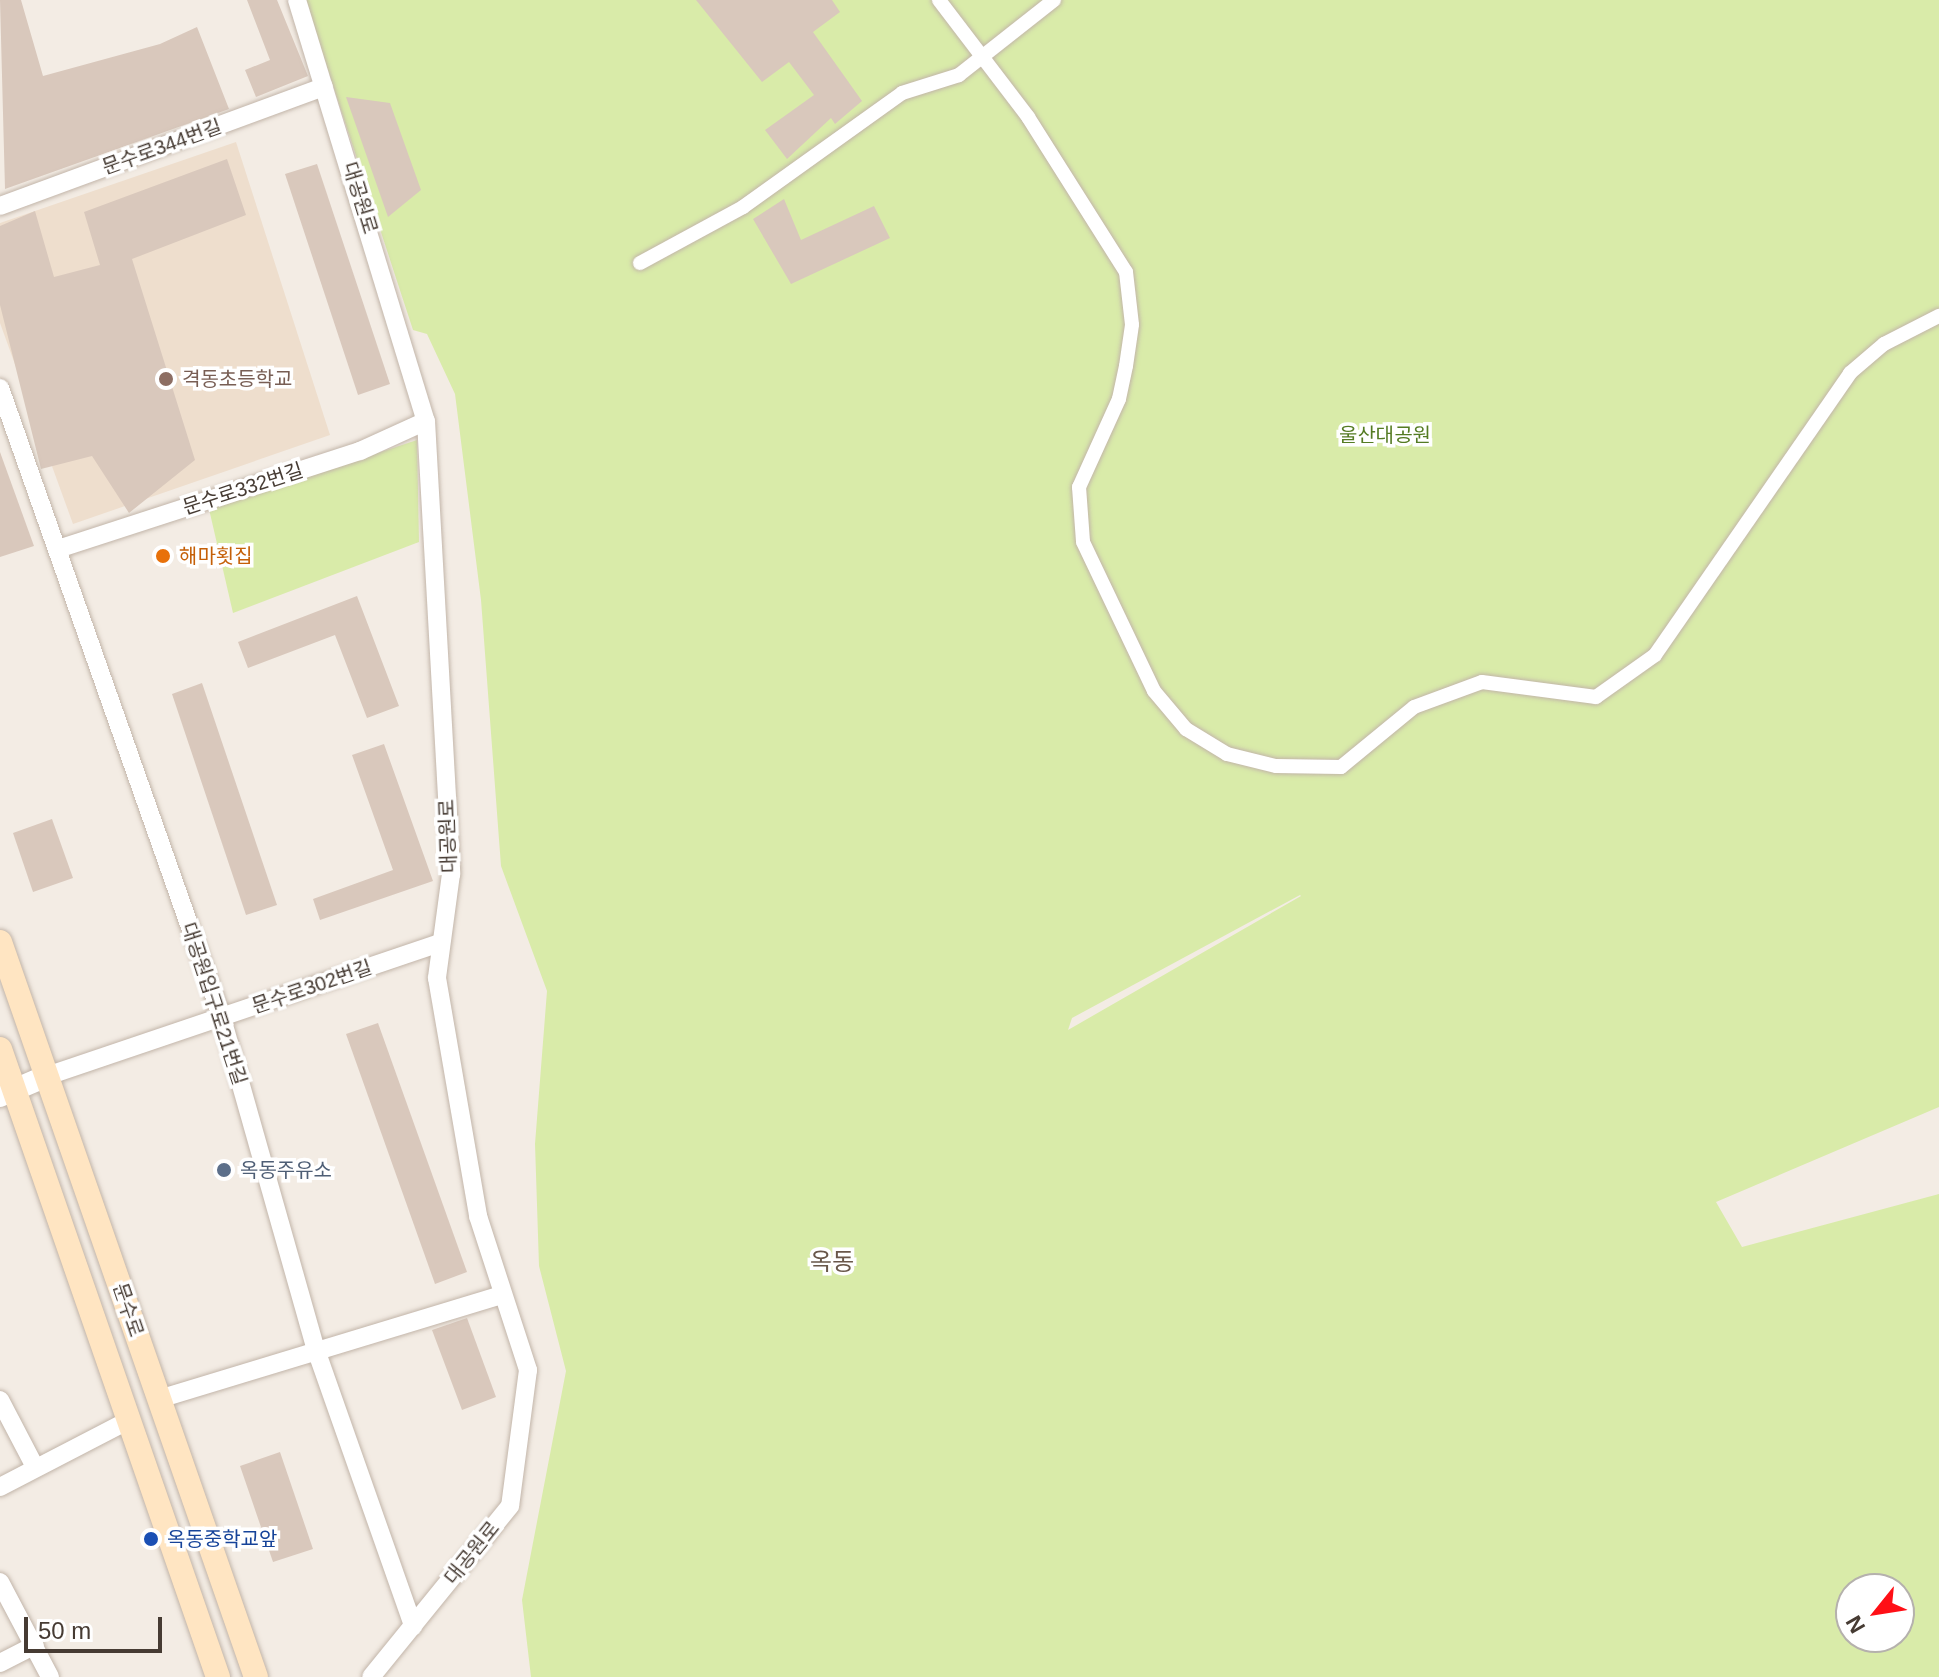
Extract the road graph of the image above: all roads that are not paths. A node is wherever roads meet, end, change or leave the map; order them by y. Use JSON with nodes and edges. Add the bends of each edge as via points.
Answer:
{"nodes":[{"id":1,"x":297,"y":0,"type":"edge"},
{"id":2,"x":939,"y":0,"type":"edge"},
{"id":3,"x":1054,"y":0,"type":"edge"},
{"id":4,"x":979,"y":56,"type":"junction"},
{"id":5,"x":324,"y":87,"type":"junction"},
{"id":6,"x":0,"y":206,"type":"edge"},
{"id":7,"x":640,"y":263,"type":"dead end"},
{"id":8,"x":1939,"y":316,"type":"edge"},
{"id":9,"x":0,"y":388,"type":"edge"},
{"id":10,"x":426,"y":421,"type":"junction"},
{"id":11,"x":58,"y":549,"type":"junction"},
{"id":12,"x":0,"y":942,"type":"edge"},
{"id":13,"x":440,"y":943,"type":"junction"},
{"id":14,"x":222,"y":1018,"type":"junction"},
{"id":15,"x":0,"y":1049,"type":"edge"},
{"id":16,"x":47,"y":1076,"type":"junction"},
{"id":17,"x":7,"y":1092,"type":"edge"},
{"id":18,"x":502,"y":1295,"type":"junction"},
{"id":19,"x":315,"y":1347,"type":"junction"},
{"id":20,"x":159,"y":1399,"type":"junction"},
{"id":21,"x":0,"y":1400,"type":"edge"},
{"id":22,"x":129,"y":1420,"type":"junction"},
{"id":23,"x":35,"y":1467,"type":"junction"},
{"id":24,"x":0,"y":1487,"type":"edge"},
{"id":25,"x":0,"y":1582,"type":"edge"},
{"id":26,"x":413,"y":1626,"type":"junction"},
{"id":27,"x":35,"y":1645,"type":"junction"},
{"id":28,"x":0,"y":1663,"type":"edge"},
{"id":29,"x":50,"y":1677,"type":"edge"},
{"id":30,"x":218,"y":1677,"type":"edge"},
{"id":31,"x":256,"y":1677,"type":"edge"},
{"id":32,"x":371,"y":1677,"type":"edge"}],
"edges":[{"from":1,"to":5,"type":"street","name":"대공원로"},
{"from":2,"to":4,"type":"street"},
{"from":3,"to":4,"type":"street"},
{"from":4,"to":7,"type":"street","via":[[959,75],[902,93],[743,207]]},
{"from":4,"to":8,"type":"street","via":[[1028,117],[1126,272],[1132,325],[1126,366],[1119,399],[1079,487],[1083,542],[1154,691],[1186,729],[1227,754],[1276,766],[1341,767],[1414,707],[1482,682],[1596,697],[1655,655],[1850,373],[1884,344]]},
{"from":5,"to":6,"type":"street","name":"문수로344번길"},
{"from":5,"to":10,"type":"street","name":"대공원로"},
{"from":9,"to":11,"type":"street","name":"대공원입구로21번길"},
{"from":10,"to":11,"type":"street","name":"문수로332번길","via":[[360,451]]},
{"from":10,"to":13,"type":"street","name":"대공원로","via":[[451,874]]},
{"from":11,"to":14,"type":"street","name":"대공원입구로21번길"},
{"from":12,"to":16,"type":"main road","name":"문수로"},
{"from":13,"to":14,"type":"street","name":"문수로302번길"},
{"from":13,"to":18,"type":"street","name":"대공원로","via":[[437,978],[478,1216]]},
{"from":14,"to":16,"type":"street","name":"문수로302번길"},
{"from":14,"to":19,"type":"street","name":"대공원입구로21번길"},
{"from":15,"to":17,"type":"main road","name":"문수로"},
{"from":16,"to":17,"type":"street"},
{"from":16,"to":20,"type":"main road","name":"문수로"},
{"from":17,"to":22,"type":"main road","name":"문수로"},
{"from":18,"to":19,"type":"street"},
{"from":18,"to":26,"type":"street","name":"대공원로","via":[[528,1370],[510,1506]]},
{"from":19,"to":20,"type":"street"},
{"from":19,"to":26,"type":"street","name":"대공원입구로21번길"},
{"from":20,"to":31,"type":"main road","name":"문수로"},
{"from":21,"to":23,"type":"street"},
{"from":22,"to":23,"type":"street"},
{"from":22,"to":30,"type":"main road","name":"문수로"},
{"from":23,"to":24,"type":"street"},
{"from":25,"to":27,"type":"street"},
{"from":26,"to":32,"type":"street","name":"대공원로"},
{"from":27,"to":28,"type":"street"},
{"from":27,"to":29,"type":"street"}]}
